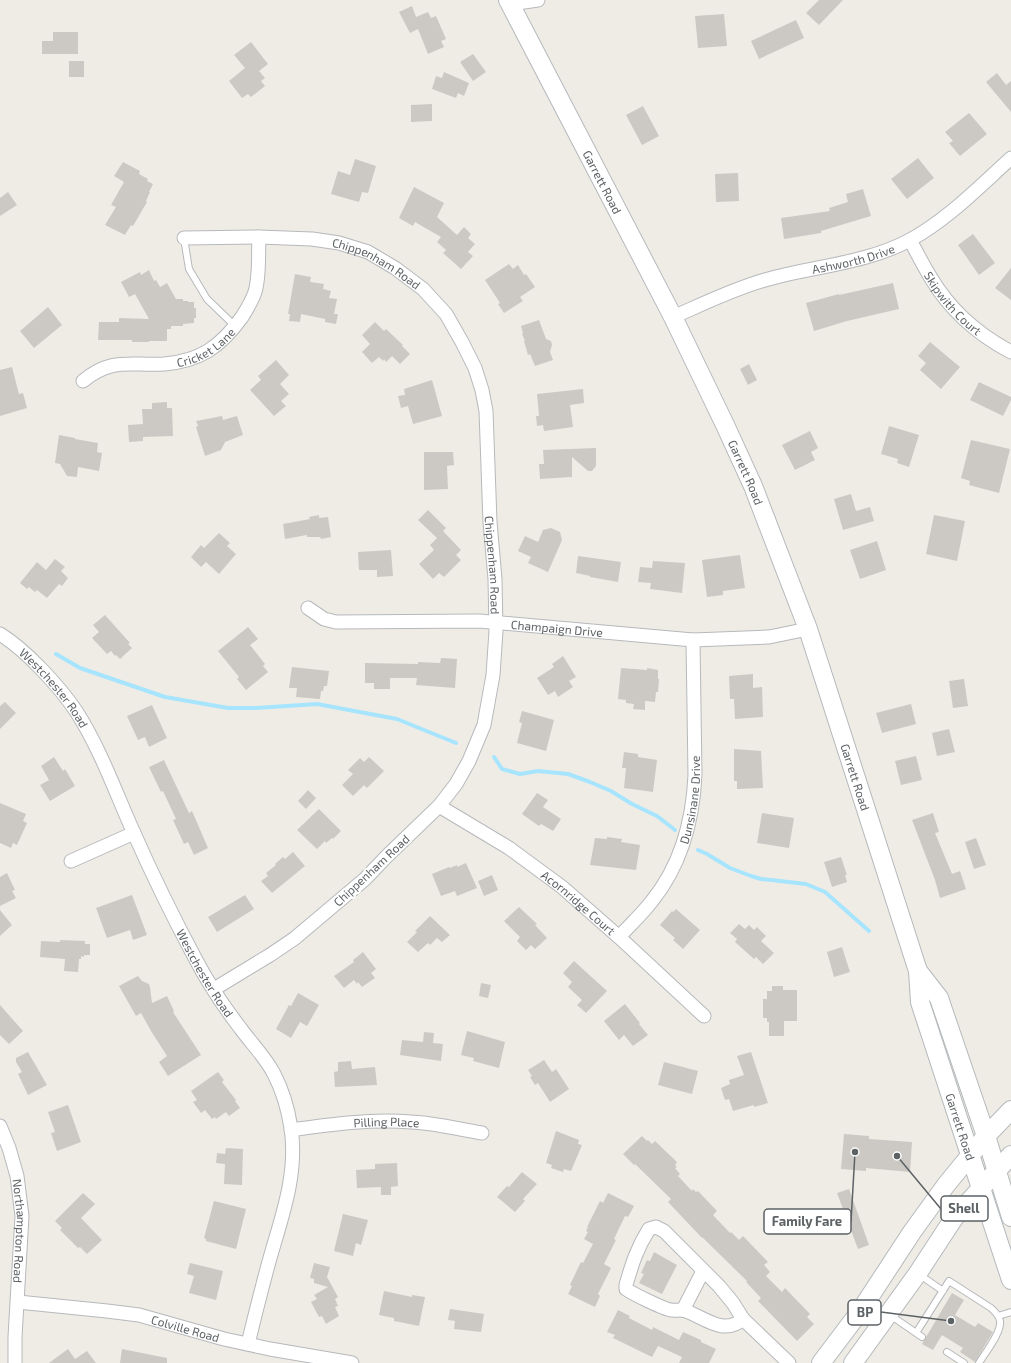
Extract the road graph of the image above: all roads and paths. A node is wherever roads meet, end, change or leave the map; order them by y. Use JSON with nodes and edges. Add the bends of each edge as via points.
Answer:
{"nodes":[{"id":1,"x":538,"y":0,"type":"edge"},
{"id":2,"x":509,"y":2,"type":"edge"},
{"id":3,"x":1011,"y":158,"type":"edge"},
{"id":4,"x":184,"y":238,"type":"joint"},
{"id":5,"x":259,"y":238,"type":"junction"},
{"id":6,"x":910,"y":240,"type":"junction"},
{"id":7,"x":673,"y":317,"type":"junction"},
{"id":8,"x":235,"y":326,"type":"junction"},
{"id":9,"x":1011,"y":352,"type":"edge"},
{"id":10,"x":83,"y":381,"type":"dead end"},
{"id":11,"x":308,"y":608,"type":"dead end"},
{"id":12,"x":496,"y":622,"type":"junction"},
{"id":13,"x":808,"y":629,"type":"junction"},
{"id":14,"x":0,"y":634,"type":"edge"},
{"id":15,"x":694,"y":640,"type":"junction"},
{"id":16,"x":439,"y":806,"type":"junction"},
{"id":17,"x":134,"y":833,"type":"junction"},
{"id":18,"x":71,"y":861,"type":"dead end"},
{"id":19,"x":619,"y":938,"type":"junction"},
{"id":20,"x":918,"y":971,"type":"junction"},
{"id":21,"x":214,"y":989,"type":"junction"},
{"id":22,"x":704,"y":1016,"type":"dead end"},
{"id":23,"x":1011,"y":1110,"type":"edge"},
{"id":24,"x":0,"y":1126,"type":"edge"},
{"id":25,"x":291,"y":1130,"type":"junction"},
{"id":26,"x":482,"y":1133,"type":"dead end"},
{"id":27,"x":986,"y":1136,"type":"junction"},
{"id":28,"x":970,"y":1155,"type":"junction"},
{"id":29,"x":1011,"y":1155,"type":"edge"},
{"id":30,"x":996,"y":1170,"type":"junction"},
{"id":31,"x":981,"y":1190,"type":"junction"},
{"id":32,"x":1011,"y":1217,"type":"edge"},
{"id":33,"x":704,"y":1270,"type":"junction"},
{"id":34,"x":918,"y":1273,"type":"junction"},
{"id":35,"x":1011,"y":1280,"type":"edge"},
{"id":36,"x":943,"y":1291,"type":"junction"},
{"id":37,"x":18,"y":1302,"type":"junction"},
{"id":38,"x":683,"y":1310,"type":"junction"},
{"id":39,"x":1011,"y":1312,"type":"edge"},
{"id":40,"x":889,"y":1314,"type":"junction"},
{"id":41,"x":998,"y":1316,"type":"junction"},
{"id":42,"x":743,"y":1319,"type":"junction"},
{"id":43,"x":916,"y":1333,"type":"junction"},
{"id":44,"x":922,"y":1337,"type":"dead end"},
{"id":45,"x":248,"y":1344,"type":"junction"},
{"id":46,"x":947,"y":1352,"type":"dead end"},
{"id":47,"x":15,"y":1363,"type":"edge"},
{"id":48,"x":352,"y":1363,"type":"edge"},
{"id":49,"x":789,"y":1363,"type":"edge"},
{"id":50,"x":822,"y":1363,"type":"edge"},
{"id":51,"x":853,"y":1363,"type":"edge"},
{"id":52,"x":964,"y":1363,"type":"edge"},
{"id":53,"x":979,"y":1363,"type":"edge"}],
"edges":[{"from":1,"to":2,"type":"street"},
{"from":2,"to":7,"type":"street","name":"Garrett Road"},
{"from":3,"to":6,"type":"street","name":"Ashworth Drive","via":[[951,213]]},
{"from":4,"to":5,"type":"street","name":"Chippenham Road"},
{"from":4,"to":8,"type":"lane","via":[[189,269],[207,299]]},
{"from":5,"to":8,"type":"street","name":"Cricket Lane","via":[[258,280],[255,293]]},
{"from":5,"to":12,"type":"street","name":"Chippenham Road","via":[[312,239],[339,243],[368,252],[423,289],[446,314],[475,368],[486,411]]},
{"from":6,"to":7,"type":"street","name":"Ashworth Drive","via":[[862,259],[766,279],[738,288]]},
{"from":6,"to":9,"type":"street","name":"Skipwith Court","via":[[931,278],[960,315],[998,346]]},
{"from":7,"to":13,"type":"street","name":"Garrett Road","via":[[753,486]]},
{"from":8,"to":10,"type":"street","name":"Cricket Lane","via":[[232,332],[210,350],[187,361],[108,366],[92,373]]},
{"from":11,"to":12,"type":"street","name":"Champaign Drive","via":[[324,619],[336,622]]},
{"from":12,"to":15,"type":"street","name":"Champaign Drive"},
{"from":12,"to":16,"type":"street","name":"Chippenham Road","via":[[493,675],[484,726],[463,773]]},
{"from":13,"to":15,"type":"street","name":"Champaign Drive","via":[[769,637]]},
{"from":13,"to":20,"type":"street","name":"Garrett Road"},
{"from":14,"to":17,"type":"street","name":"Westchester Road","via":[[18,647],[44,673],[75,711],[96,746]]},
{"from":15,"to":19,"type":"street","name":"Dunsinane Drive","via":[[695,775],[688,829],[666,880],[652,901]]},
{"from":16,"to":19,"type":"street","name":"Acornridge Court","via":[[482,831],[562,887]]},
{"from":16,"to":21,"type":"street","name":"Chippenham Road","via":[[365,879],[295,938]]},
{"from":17,"to":18,"type":"street"},
{"from":17,"to":21,"type":"street","name":"Westchester Road","via":[[173,916]]},
{"from":19,"to":22,"type":"street","name":"Acornridge Court"},
{"from":20,"to":27,"type":"street","name":"Garrett Road","via":[[939,998]]},
{"from":20,"to":28,"type":"street","name":"Garrett Road","via":[[920,1002]]},
{"from":21,"to":25,"type":"street","name":"Westchester Road","via":[[274,1073],[287,1106]]},
{"from":23,"to":27,"type":"street"},
{"from":24,"to":37,"type":"street","name":"Northampton Road","via":[[17,1176],[22,1216]]},
{"from":25,"to":26,"type":"street","name":"Pilling Place","via":[[382,1121],[413,1122]]},
{"from":25,"to":45,"type":"street","name":"Westchester Road","via":[[292,1173],[288,1197],[260,1292]]},
{"from":27,"to":28,"type":"street"},
{"from":27,"to":30,"type":"street","name":"Garrett Road"},
{"from":28,"to":31,"type":"street","name":"Garrett Road"},
{"from":28,"to":50,"type":"street","via":[[912,1232],[861,1310]]},
{"from":29,"to":30,"type":"street"},
{"from":30,"to":31,"type":"street"},
{"from":30,"to":32,"type":"street","name":"Garrett Road"},
{"from":31,"to":34,"type":"street","via":[[954,1218]]},
{"from":31,"to":35,"type":"street","name":"Garrett Road"},
{"from":33,"to":38,"type":"street"},
{"from":33,"to":38,"type":"street","via":[[664,1231],[656,1227],[649,1229],[640,1243],[626,1290],[670,1310]]},
{"from":33,"to":42,"type":"street","via":[[733,1303]]},
{"from":34,"to":36,"type":"lane"},
{"from":34,"to":40,"type":"street"},
{"from":36,"to":41,"type":"lane","via":[[949,1281],[991,1308]]},
{"from":36,"to":43,"type":"lane"},
{"from":37,"to":45,"type":"street","name":"Colville Road","via":[[139,1315]]},
{"from":37,"to":47,"type":"street","name":"Northampton Road"},
{"from":38,"to":42,"type":"street","via":[[715,1324],[727,1326],[734,1326]]},
{"from":39,"to":41,"type":"lane"},
{"from":40,"to":43,"type":"lane"},
{"from":40,"to":51,"type":"street"},
{"from":41,"to":53,"type":"lane","via":[[999,1331]]},
{"from":42,"to":49,"type":"street"},
{"from":43,"to":44,"type":"lane"},
{"from":45,"to":48,"type":"street","name":"Colville Road"},
{"from":46,"to":52,"type":"lane"}]}
